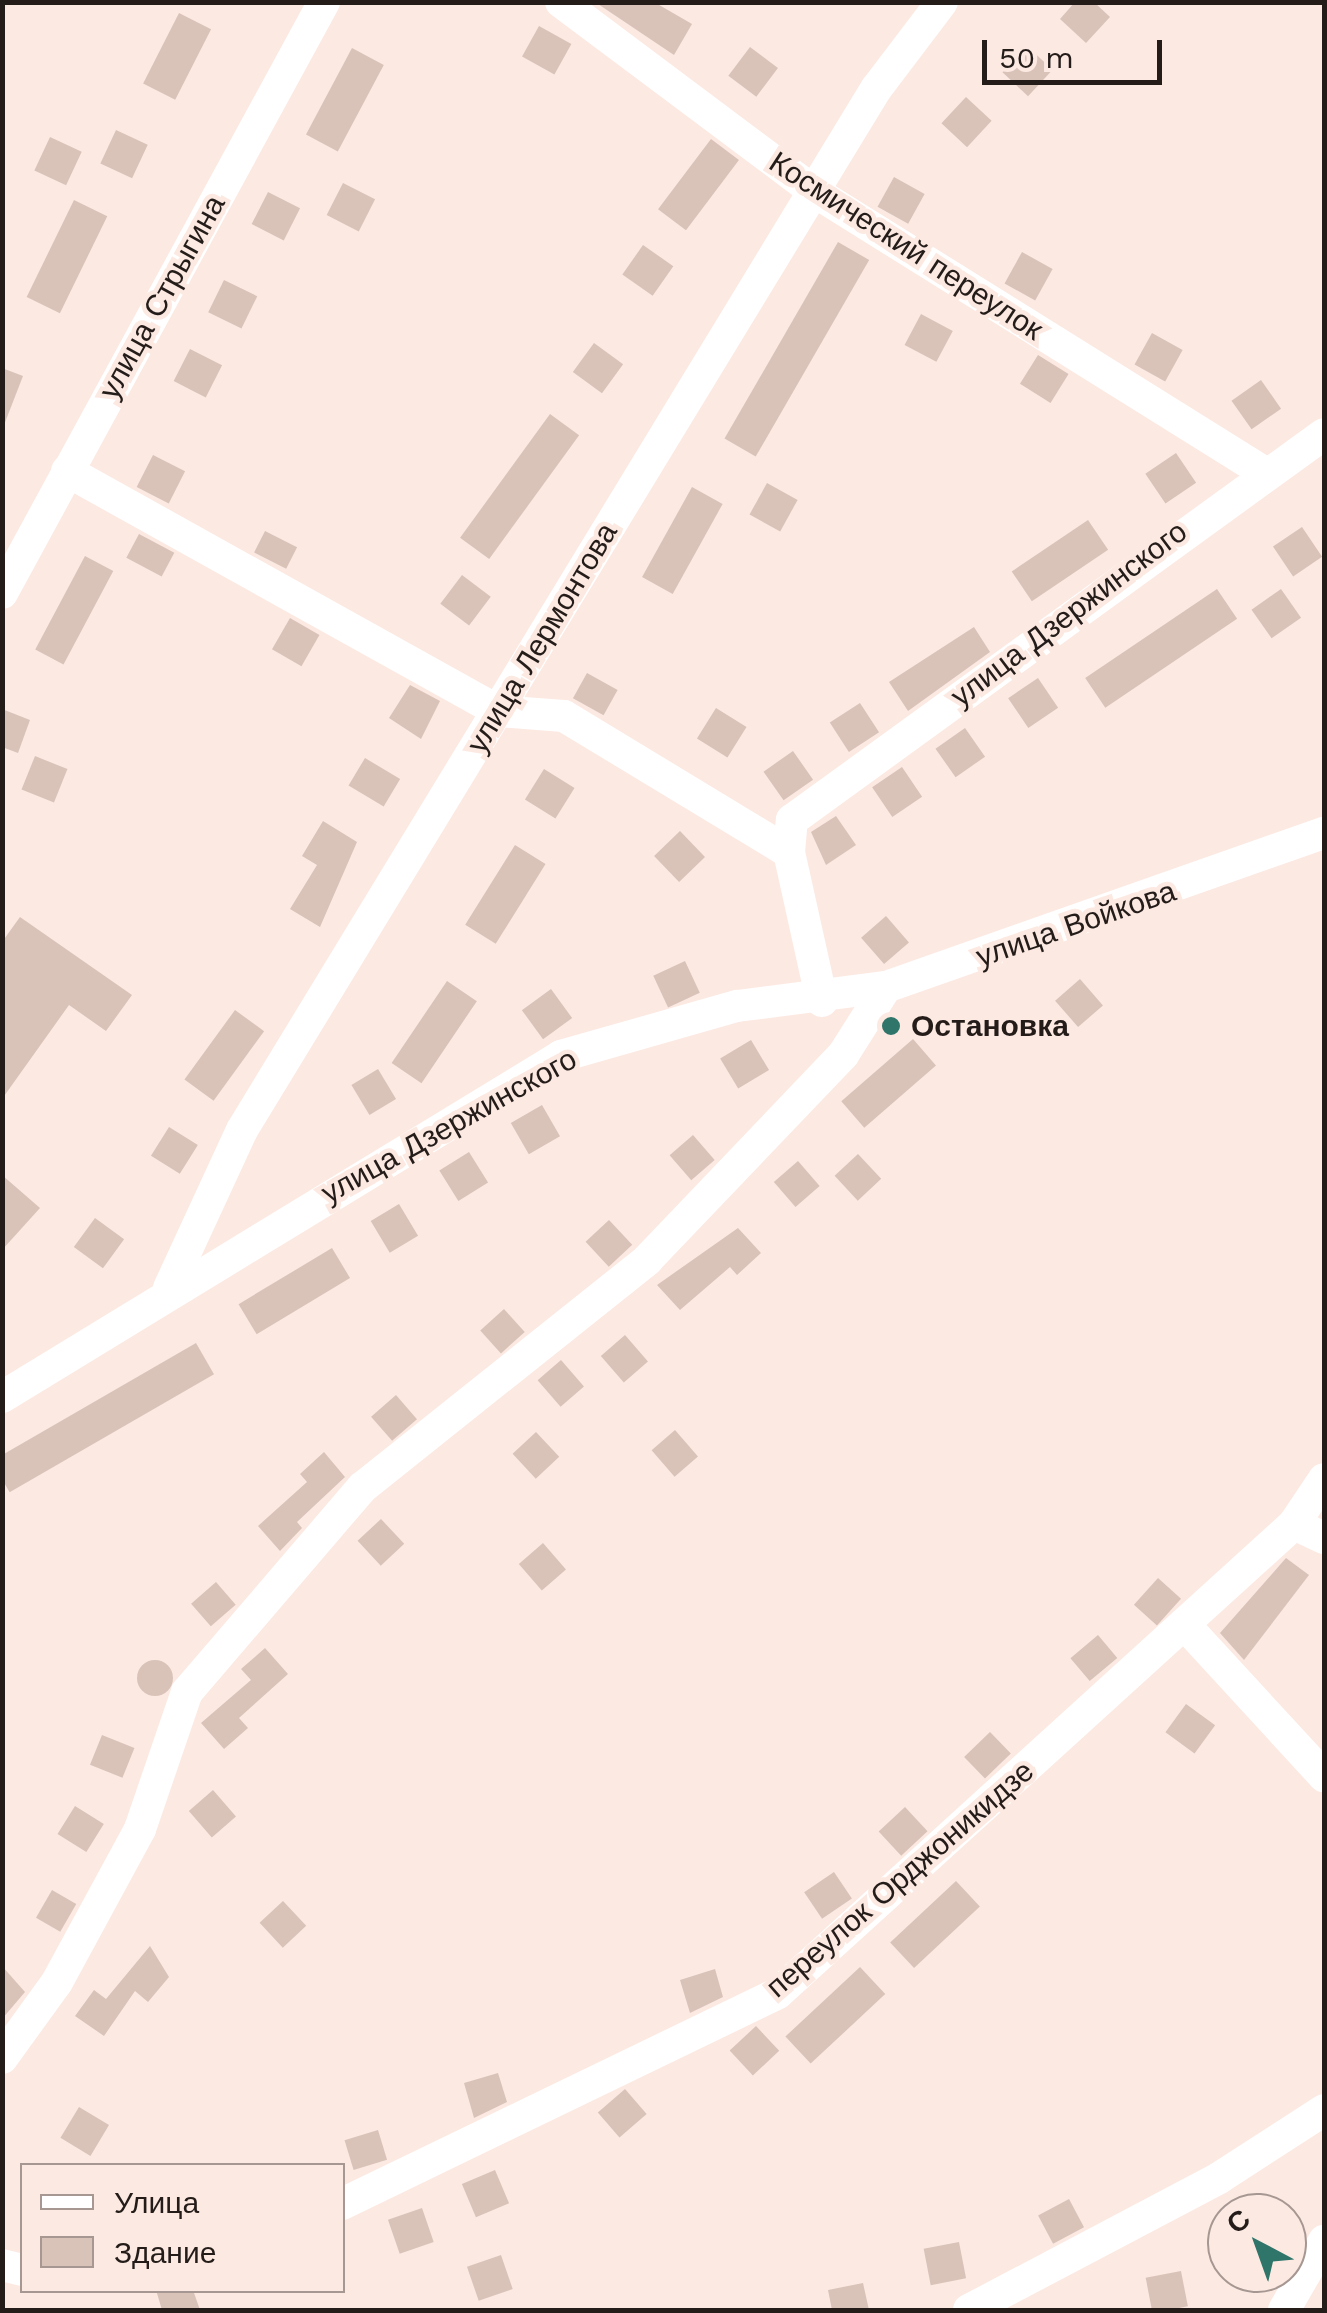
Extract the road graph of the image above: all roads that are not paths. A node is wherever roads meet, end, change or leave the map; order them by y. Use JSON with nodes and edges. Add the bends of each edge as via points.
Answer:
{"nodes":[{"id":1,"x":324,"y":2,"type":"edge"},
{"id":2,"x":562,"y":2,"type":"edge"},
{"id":3,"x":942,"y":2,"type":"edge"},
{"id":4,"x":815,"y":192,"type":"junction"},
{"id":5,"x":1324,"y":434,"type":"edge"},
{"id":6,"x":67,"y":471,"type":"junction"},
{"id":7,"x":1262,"y":471,"type":"junction"},
{"id":8,"x":2,"y":593,"type":"edge"},
{"id":9,"x":498,"y":711,"type":"junction"},
{"id":10,"x":1324,"y":833,"type":"edge"},
{"id":11,"x":790,"y":852,"type":"junction"},
{"id":12,"x":886,"y":988,"type":"junction"},
{"id":13,"x":822,"y":1001,"type":"junction"},
{"id":14,"x":169,"y":1288,"type":"junction"},
{"id":15,"x":2,"y":1397,"type":"edge"},
{"id":16,"x":1324,"y":1479,"type":"edge"},
{"id":17,"x":1294,"y":1524,"type":"junction"},
{"id":18,"x":1324,"y":1538,"type":"edge"},
{"id":19,"x":1184,"y":1624,"type":"junction"},
{"id":20,"x":1324,"y":1776,"type":"edge"},
{"id":21,"x":2,"y":2058,"type":"edge"},
{"id":22,"x":1324,"y":2110,"type":"edge"},
{"id":23,"x":345,"y":2203,"type":"edge"},
{"id":24,"x":1324,"y":2241,"type":"edge"},
{"id":25,"x":970,"y":2310,"type":"edge"},
{"id":26,"x":1284,"y":2310,"type":"edge"}],
"edges":[{"from":1,"to":6,"type":"street","name":"улица Стрыгина"},
{"from":2,"to":4,"type":"street","name":"Космический переулок"},
{"from":3,"to":4,"type":"street","name":"улица Лермонтова"},
{"from":4,"to":7,"type":"street","name":"Космический переулок"},
{"from":4,"to":9,"type":"street","name":"улица Лермонтова"},
{"from":5,"to":7,"type":"street","name":"улица Дзержинского"},
{"from":6,"to":8,"type":"street","name":"улица Стрыгина"},
{"from":6,"to":9,"type":"street"},
{"from":7,"to":11,"type":"street","name":"улица Дзержинского","via":[[792,820]]},
{"from":9,"to":11,"type":"street","via":[[564,716]]},
{"from":9,"to":14,"type":"street","name":"улица Лермонтова","via":[[242,1130]]},
{"from":10,"to":12,"type":"street","name":"улица Войкова"},
{"from":11,"to":13,"type":"street"},
{"from":12,"to":13,"type":"street","name":"улица Войкова"},
{"from":12,"to":21,"type":"street","via":[[843,1055],[648,1260],[363,1487],[188,1692],[140,1829],[57,1982]]},
{"from":13,"to":14,"type":"street","name":"улица Дзержинского","via":[[737,1006],[561,1056]]},
{"from":14,"to":15,"type":"street","name":"улица Дзержинского"},
{"from":16,"to":17,"type":"street","name":"переулок Орджоникидзе"},
{"from":17,"to":18,"type":"street"},
{"from":17,"to":19,"type":"street","name":"переулок Орджоникидзе"},
{"from":19,"to":20,"type":"street"},
{"from":19,"to":23,"type":"street","name":"переулок Орджоникидзе","via":[[778,1992]]},
{"from":22,"to":25,"type":"street","via":[[1219,2178]]},
{"from":24,"to":26,"type":"street"}]}
